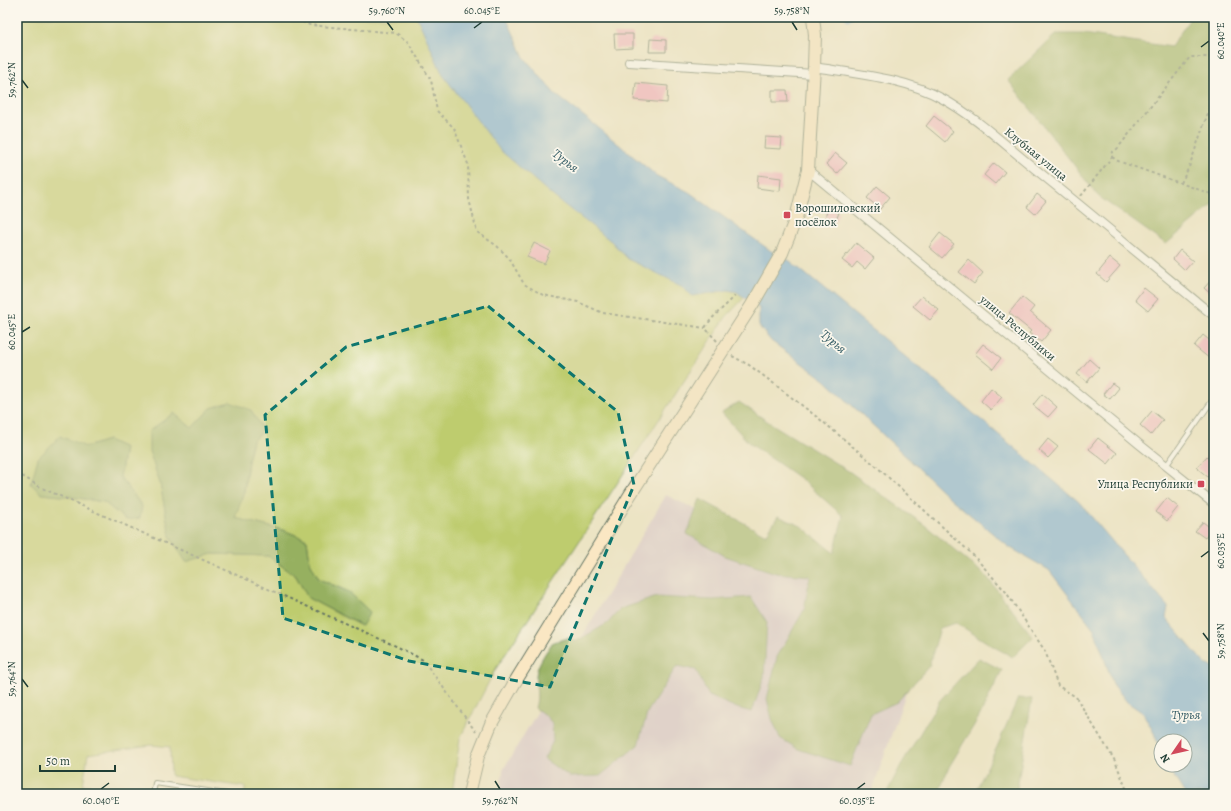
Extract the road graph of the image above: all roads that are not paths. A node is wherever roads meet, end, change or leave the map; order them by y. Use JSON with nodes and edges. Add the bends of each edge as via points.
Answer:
{"nodes":[{"id":1,"x":813,"y":17,"type":"edge"},
{"id":2,"x":629,"y":62,"type":"dead end"},
{"id":3,"x":814,"y":71,"type":"junction"},
{"id":4,"x":808,"y":170,"type":"junction"},
{"id":5,"x":1214,"y":316,"type":"edge"},
{"id":6,"x":1214,"y":398,"type":"edge"},
{"id":7,"x":1166,"y":466,"type":"junction"},
{"id":8,"x":1214,"y":504,"type":"edge"},
{"id":9,"x":153,"y":794,"type":"edge"},
{"id":10,"x":227,"y":794,"type":"edge"},
{"id":11,"x":469,"y":794,"type":"edge"}],
"edges":[{"from":1,"to":3,"type":"main road"},
{"from":2,"to":3,"type":"street","name":"Клубная улица"},
{"from":3,"to":4,"type":"main road"},
{"from":3,"to":5,"type":"street","name":"Клубная улица","via":[[874,77],[909,85],[942,99],[971,118]]},
{"from":4,"to":7,"type":"street","name":"улица Республики"},
{"from":4,"to":11,"type":"main road","via":[[796,218],[782,253],[752,305],[634,488],[515,682],[483,743]]},
{"from":6,"to":7,"type":"lane"},
{"from":7,"to":8,"type":"street","name":"улица Республики"},
{"from":9,"to":10,"type":"lane","via":[[155,783]]}]}
